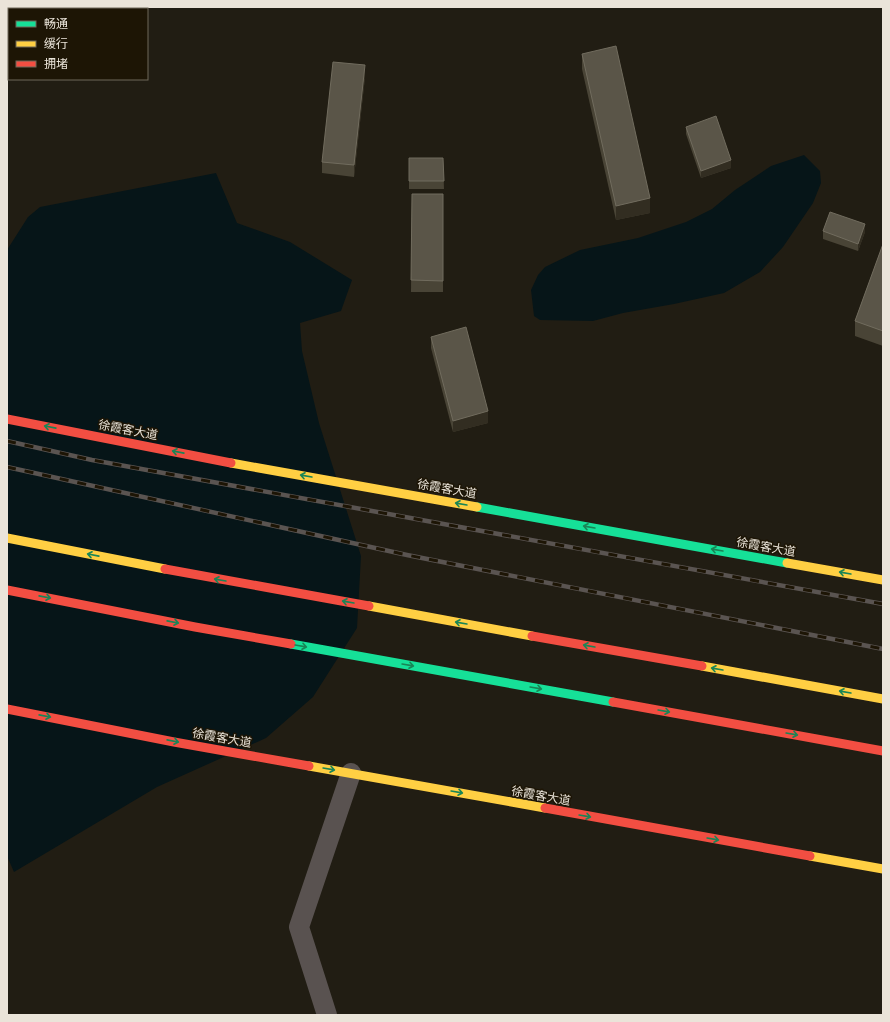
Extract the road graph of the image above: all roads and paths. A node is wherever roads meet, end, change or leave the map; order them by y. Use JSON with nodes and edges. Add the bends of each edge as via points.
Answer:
{"nodes":[{"id":1,"x":7,"y":419,"type":"edge"},
{"id":2,"x":7,"y":538,"type":"edge"},
{"id":3,"x":883,"y":580,"type":"edge"},
{"id":4,"x":7,"y":590,"type":"edge"},
{"id":5,"x":883,"y":699,"type":"edge"},
{"id":6,"x":7,"y":709,"type":"edge"},
{"id":7,"x":883,"y":751,"type":"edge"},
{"id":8,"x":352,"y":773,"type":"junction"},
{"id":9,"x":883,"y":869,"type":"edge"},
{"id":10,"x":327,"y":1015,"type":"edge"}],
"edges":[{"from":3,"to":1,"type":"main road","name":"徐霞客大道","one_way":true,"via":[[227,462]]},
{"from":5,"to":2,"type":"main road","one_way":true,"via":[[205,577]]},
{"from":4,"to":7,"type":"main road","one_way":true,"via":[[195,627]]},
{"from":6,"to":8,"type":"main road","name":"徐霞客大道","one_way":true},
{"from":8,"to":9,"type":"main road","name":"徐霞客大道","one_way":true},
{"from":8,"to":10,"type":"street","via":[[299,927]]}]}
